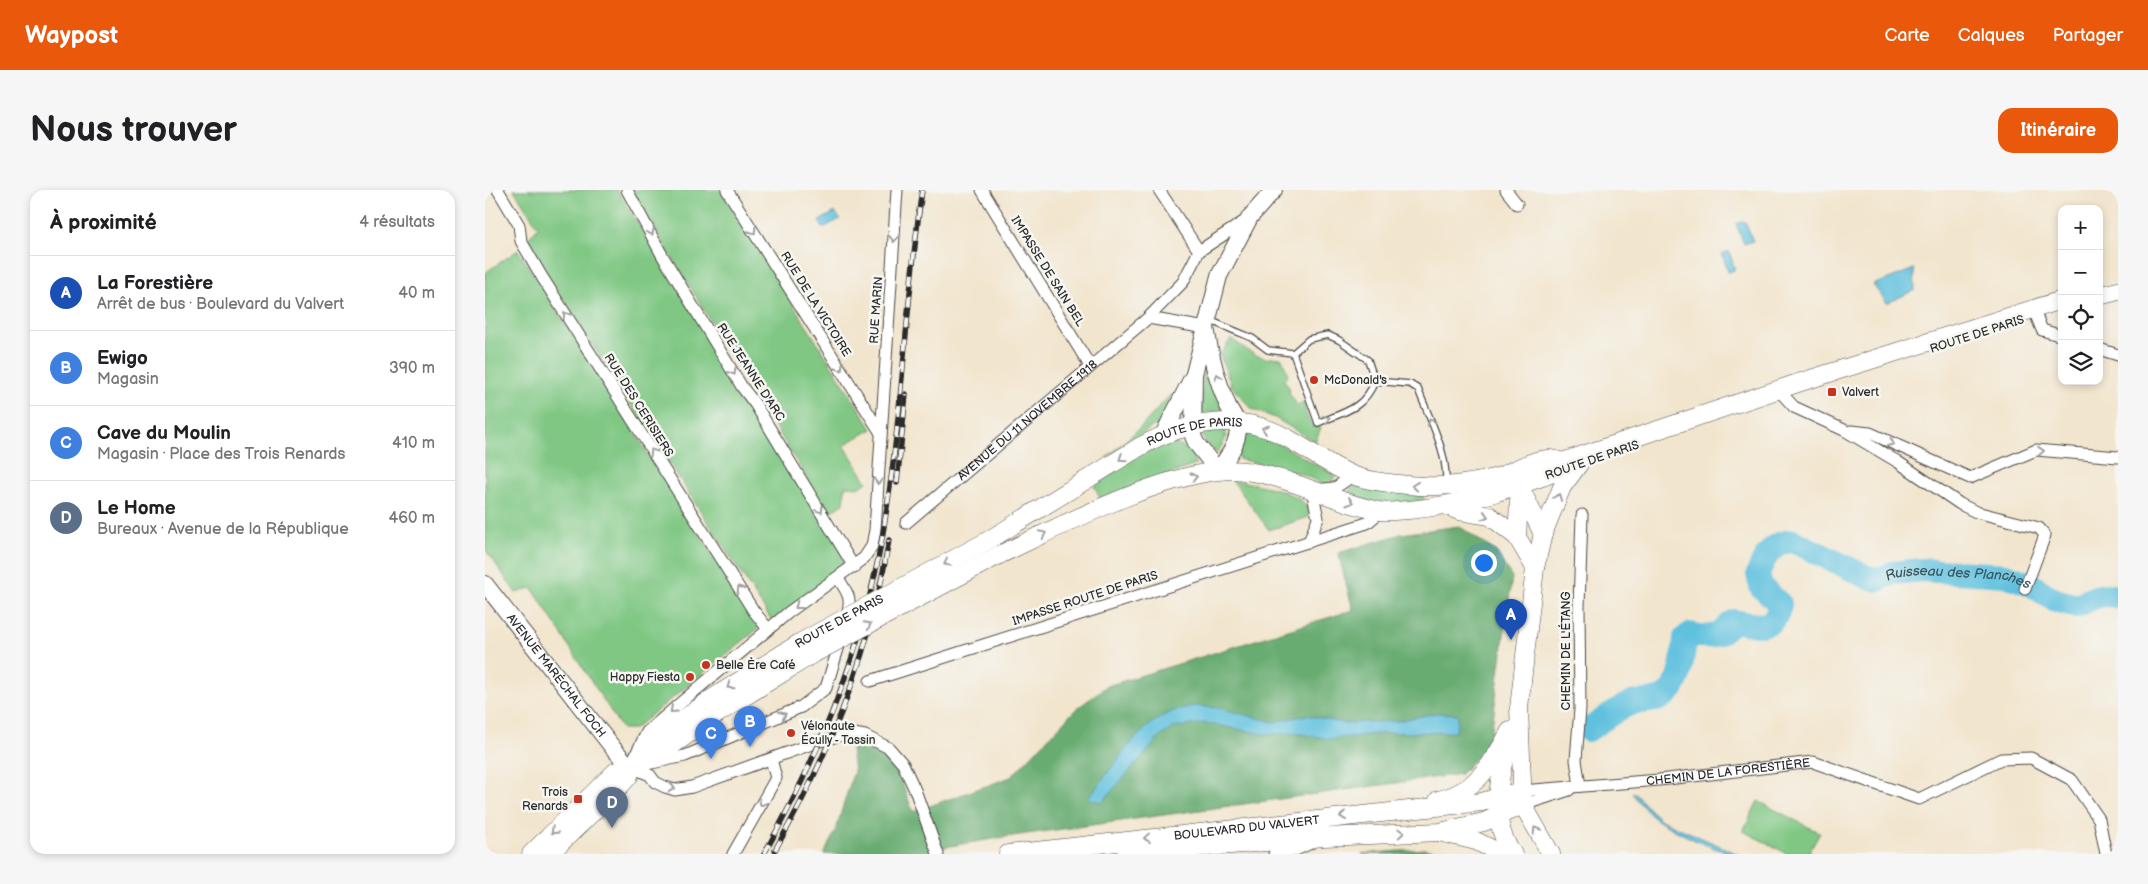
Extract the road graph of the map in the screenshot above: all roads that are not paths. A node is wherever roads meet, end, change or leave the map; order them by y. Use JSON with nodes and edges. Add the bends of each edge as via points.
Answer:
{"nodes":[{"id":1,"x":498,"y":190,"type":"edge"},
{"id":2,"x":627,"y":190,"type":"edge"},
{"id":3,"x":727,"y":190,"type":"edge"},
{"id":4,"x":897,"y":190,"type":"edge"},
{"id":5,"x":982,"y":190,"type":"edge"},
{"id":6,"x":1159,"y":190,"type":"edge"},
{"id":7,"x":1275,"y":190,"type":"edge"},
{"id":8,"x":1506,"y":190,"type":"edge"},
{"id":9,"x":1517,"y":204,"type":"dead end"},
{"id":10,"x":1250,"y":217,"type":"junction"},
{"id":11,"x":1199,"y":250,"type":"junction"},
{"id":12,"x":2118,"y":286,"type":"edge"},
{"id":13,"x":2103,"y":289,"type":"edge"},
{"id":14,"x":2118,"y":291,"type":"edge"},
{"id":15,"x":2103,"y":295,"type":"edge"},
{"id":16,"x":2058,"y":302,"type":"edge"},
{"id":17,"x":2058,"y":308,"type":"edge"},
{"id":18,"x":2035,"y":311,"type":"junction"},
{"id":19,"x":1148,"y":318,"type":"junction"},
{"id":20,"x":1207,"y":324,"type":"junction"},
{"id":21,"x":2058,"y":335,"type":"edge"},
{"id":22,"x":2103,"y":350,"type":"edge"},
{"id":23,"x":1293,"y":353,"type":"junction"},
{"id":24,"x":2118,"y":355,"type":"edge"},
{"id":25,"x":1090,"y":366,"type":"junction"},
{"id":26,"x":1194,"y":374,"type":"junction"},
{"id":27,"x":1375,"y":381,"type":"junction"},
{"id":28,"x":1783,"y":393,"type":"junction"},
{"id":29,"x":1237,"y":422,"type":"junction"},
{"id":30,"x":1192,"y":424,"type":"junction"},
{"id":31,"x":1845,"y":430,"type":"junction"},
{"id":32,"x":881,"y":433,"type":"junction"},
{"id":33,"x":1164,"y":433,"type":"junction"},
{"id":34,"x":2118,"y":456,"type":"edge"},
{"id":35,"x":1571,"y":463,"type":"junction"},
{"id":36,"x":1218,"y":471,"type":"junction"},
{"id":37,"x":1354,"y":475,"type":"junction"},
{"id":38,"x":1498,"y":477,"type":"junction"},
{"id":39,"x":1520,"y":485,"type":"junction"},
{"id":40,"x":1312,"y":490,"type":"junction"},
{"id":41,"x":1445,"y":498,"type":"junction"},
{"id":42,"x":1380,"y":512,"type":"junction"},
{"id":43,"x":1582,"y":515,"type":"dead end"},
{"id":44,"x":906,"y":522,"type":"dead end"},
{"id":45,"x":1543,"y":534,"type":"junction"},
{"id":46,"x":1517,"y":537,"type":"junction"},
{"id":47,"x":1309,"y":542,"type":"junction"},
{"id":48,"x":854,"y":567,"type":"junction"},
{"id":49,"x":1535,"y":568,"type":"junction"},
{"id":50,"x":838,"y":578,"type":"junction"},
{"id":51,"x":2026,"y":583,"type":"dead end"},
{"id":52,"x":485,"y":584,"type":"edge"},
{"id":53,"x":768,"y":629,"type":"junction"},
{"id":54,"x":870,"y":681,"type":"dead end"},
{"id":55,"x":716,"y":705,"type":"junction"},
{"id":56,"x":1519,"y":708,"type":"junction"},
{"id":57,"x":1510,"y":731,"type":"junction"},
{"id":58,"x":771,"y":758,"type":"junction"},
{"id":59,"x":630,"y":767,"type":"junction"},
{"id":60,"x":1580,"y":786,"type":"junction"},
{"id":61,"x":1522,"y":798,"type":"junction"},
{"id":62,"x":1498,"y":807,"type":"junction"},
{"id":63,"x":1374,"y":812,"type":"junction"},
{"id":64,"x":1254,"y":826,"type":"junction"},
{"id":65,"x":1440,"y":832,"type":"junction"},
{"id":66,"x":1324,"y":837,"type":"junction"},
{"id":67,"x":1227,"y":849,"type":"edge"},
{"id":68,"x":531,"y":854,"type":"edge"},
{"id":69,"x":549,"y":854,"type":"edge"},
{"id":70,"x":733,"y":854,"type":"edge"},
{"id":71,"x":938,"y":854,"type":"edge"},
{"id":72,"x":1008,"y":854,"type":"edge"},
{"id":73,"x":1126,"y":854,"type":"edge"},
{"id":74,"x":1274,"y":854,"type":"edge"},
{"id":75,"x":1502,"y":854,"type":"edge"},
{"id":76,"x":1513,"y":854,"type":"edge"},
{"id":77,"x":1551,"y":854,"type":"edge"},
{"id":78,"x":2106,"y":854,"type":"edge"}],
"edges":[{"from":53,"to":1,"type":"street","name":"RUE DES CERISIERS","one_way":true,"via":[[542,276],[521,241],[519,225]]},
{"from":2,"to":48,"type":"street","name":"RUE JEANNE D'ARC","one_way":true,"via":[[742,388],[784,450]]},
{"from":3,"to":32,"type":"street","name":"RUE DE LA VICTOIRE","one_way":true},
{"from":4,"to":32,"type":"street","name":"RUE MARIN","one_way":true},
{"from":5,"to":25,"type":"street","name":"IMPASSE DE SAIN BEL"},
{"from":6,"to":11,"type":"street"},
{"from":7,"to":10,"type":"main road"},
{"from":8,"to":9,"type":"street"},
{"from":10,"to":11,"type":"street"},
{"from":10,"to":20,"type":"main road","via":[[1219,276]]},
{"from":11,"to":19,"type":"street","name":"AVENUE DU 11 NOVEMBRE 1918","via":[[1183,282]]},
{"from":12,"to":13,"type":"main road"},
{"from":14,"to":15,"type":"main road"},
{"from":16,"to":18,"type":"main road","name":"ROUTE DE PARIS"},
{"from":17,"to":18,"type":"main road","name":"ROUTE DE PARIS"},
{"from":18,"to":21,"type":"street","via":[[2042,330]]},
{"from":18,"to":28,"type":"main road","name":"ROUTE DE PARIS"},
{"from":19,"to":20,"type":"street"},
{"from":19,"to":25,"type":"street","name":"AVENUE DU 11 NOVEMBRE 1918"},
{"from":20,"to":23,"type":"lane","via":[[1252,338],[1268,350]]},
{"from":20,"to":26,"type":"main road"},
{"from":29,"to":20,"type":"main road","one_way":true,"via":[[1228,406],[1210,353]]},
{"from":22,"to":24,"type":"street"},
{"from":23,"to":27,"type":"lane","via":[[1309,339],[1328,335],[1367,360]]},
{"from":23,"to":27,"type":"lane","one_way":true,"via":[[1318,423],[1357,407],[1370,395]]},
{"from":25,"to":44,"type":"street","name":"AVENUE DU 11 NOVEMBRE 1918"},
{"from":26,"to":30,"type":"main road"},
{"from":26,"to":33,"type":"main road"},
{"from":41,"to":27,"type":"lane","one_way":true,"via":[[1447,470],[1418,389],[1410,384]]},
{"from":28,"to":31,"type":"street","via":[[1794,407]]},
{"from":28,"to":35,"type":"main road","name":"ROUTE DE PARIS"},
{"from":29,"to":30,"type":"main road","name":"ROUTE DE PARIS"},
{"from":29,"to":36,"type":"main road","via":[[1233,448]]},
{"from":37,"to":29,"type":"main road","name":"ROUTE DE PARIS","one_way":true,"via":[[1263,427]]},
{"from":30,"to":33,"type":"main road","name":"ROUTE DE PARIS"},
{"from":30,"to":36,"type":"main road","via":[[1196,443]]},
{"from":31,"to":34,"type":"street","one_way":true,"via":[[1870,434],[1970,478],[2036,450]]},
{"from":31,"to":51,"type":"street","via":[[1960,504],[1976,512],[2039,528],[2045,536]]},
{"from":32,"to":48,"type":"street","name":"RUE MARIN","one_way":true,"via":[[872,546]]},
{"from":33,"to":55,"type":"main road","name":"ROUTE DE PARIS","one_way":true,"bridge":true,"via":[[989,540],[777,656]]},
{"from":35,"to":38,"type":"main road","name":"ROUTE DE PARIS","via":[[1555,458],[1528,463]]},
{"from":35,"to":39,"type":"main road","via":[[1534,470]]},
{"from":45,"to":35,"type":"main road","one_way":true},
{"from":36,"to":40,"type":"main road","name":"ROUTE DE PARIS","via":[[1257,473]]},
{"from":55,"to":36,"type":"main road","name":"ROUTE DE PARIS","one_way":true,"bridge":true,"via":[[1054,529],[1134,495]]},
{"from":37,"to":40,"type":"street","via":[[1335,488]]},
{"from":41,"to":37,"type":"main road","name":"ROUTE DE PARIS","one_way":true},
{"from":38,"to":39,"type":"main road"},
{"from":38,"to":41,"type":"main road","name":"ROUTE DE PARIS"},
{"from":39,"to":41,"type":"main road","name":"ROUTE DE PARIS"},
{"from":39,"to":45,"type":"main road"},
{"from":39,"to":46,"type":"main road"},
{"from":40,"to":42,"type":"main road","name":"ROUTE DE PARIS","one_way":true},
{"from":40,"to":47,"type":"street","via":[[1318,518]]},
{"from":41,"to":42,"type":"main road","name":"ROUTE DE PARIS"},
{"from":41,"to":46,"type":"main road","one_way":true,"via":[[1459,511],[1490,516]]},
{"from":42,"to":47,"type":"street","name":"IMPASSE ROUTE DE PARIS","via":[[1367,523]]},
{"from":43,"to":60,"type":"street","name":"CHEMIN DE L'ÉTANG","via":[[1580,709],[1576,760]]},
{"from":45,"to":49,"type":"main road"},
{"from":46,"to":49,"type":"main road"},
{"from":47,"to":54,"type":"street","name":"IMPASSE ROUTE DE PARIS"},
{"from":48,"to":50,"type":"street"},
{"from":49,"to":56,"type":"main road"},
{"from":50,"to":53,"type":"street","one_way":true},
{"from":59,"to":50,"type":"street","one_way":true,"via":[[685,756],[801,707],[826,688],[851,601]]},
{"from":52,"to":59,"type":"main road","name":"AVENUE MARÉCHAL FOCH"},
{"from":53,"to":59,"type":"street","one_way":true,"via":[[647,732]]},
{"from":55,"to":59,"type":"main road","name":"ROUTE DE PARIS","via":[[670,747]]},
{"from":56,"to":57,"type":"main road"},
{"from":56,"to":61,"type":"main road"},
{"from":57,"to":62,"type":"main road"},
{"from":57,"to":63,"type":"main road","via":[[1492,764],[1480,779],[1463,790],[1444,799]]},
{"from":59,"to":58,"type":"street","one_way":true,"via":[[675,790],[692,787]]},
{"from":58,"to":70,"type":"street","one_way":true,"via":[[776,778]]},
{"from":58,"to":71,"type":"street","via":[[840,735],[855,734],[877,741],[897,756],[906,769]]},
{"from":59,"to":68,"type":"main road","name":"ROUTE DE PARIS","one_way":true,"via":[[615,772]]},
{"from":59,"to":69,"type":"main road","via":[[629,776],[621,785]]},
{"from":60,"to":61,"type":"street","name":"CHEMIN DE LA FORESTIÈRE"},
{"from":60,"to":78,"type":"street","name":"CHEMIN DE LA FORESTIÈRE","via":[[1813,762],[1919,799],[2001,759],[2031,758],[2072,780],[2099,819]]},
{"from":61,"to":62,"type":"main road","name":"CHEMIN DE LA FORESTIÈRE"},
{"from":77,"to":61,"type":"main road","one_way":true},
{"from":62,"to":63,"type":"main road","name":"BOULEVARD DU VALVERT"},
{"from":62,"to":65,"type":"main road","name":"BOULEVARD DU VALVERT","via":[[1476,824]]},
{"from":62,"to":76,"type":"main road","via":[[1506,844]]},
{"from":63,"to":64,"type":"main road","name":"BOULEVARD DU VALVERT","one_way":true},
{"from":64,"to":67,"type":"street"},
{"from":64,"to":72,"type":"main road","name":"BOULEVARD DU VALVERT","one_way":true},
{"from":66,"to":65,"type":"main road","name":"BOULEVARD DU VALVERT","one_way":true},
{"from":65,"to":75,"type":"main road","via":[[1476,841]]},
{"from":66,"to":67,"type":"main road","name":"BOULEVARD DU VALVERT"},
{"from":66,"to":74,"type":"street","via":[[1297,850]]},
{"from":67,"to":73,"type":"main road","name":"BOULEVARD DU VALVERT"}]}
